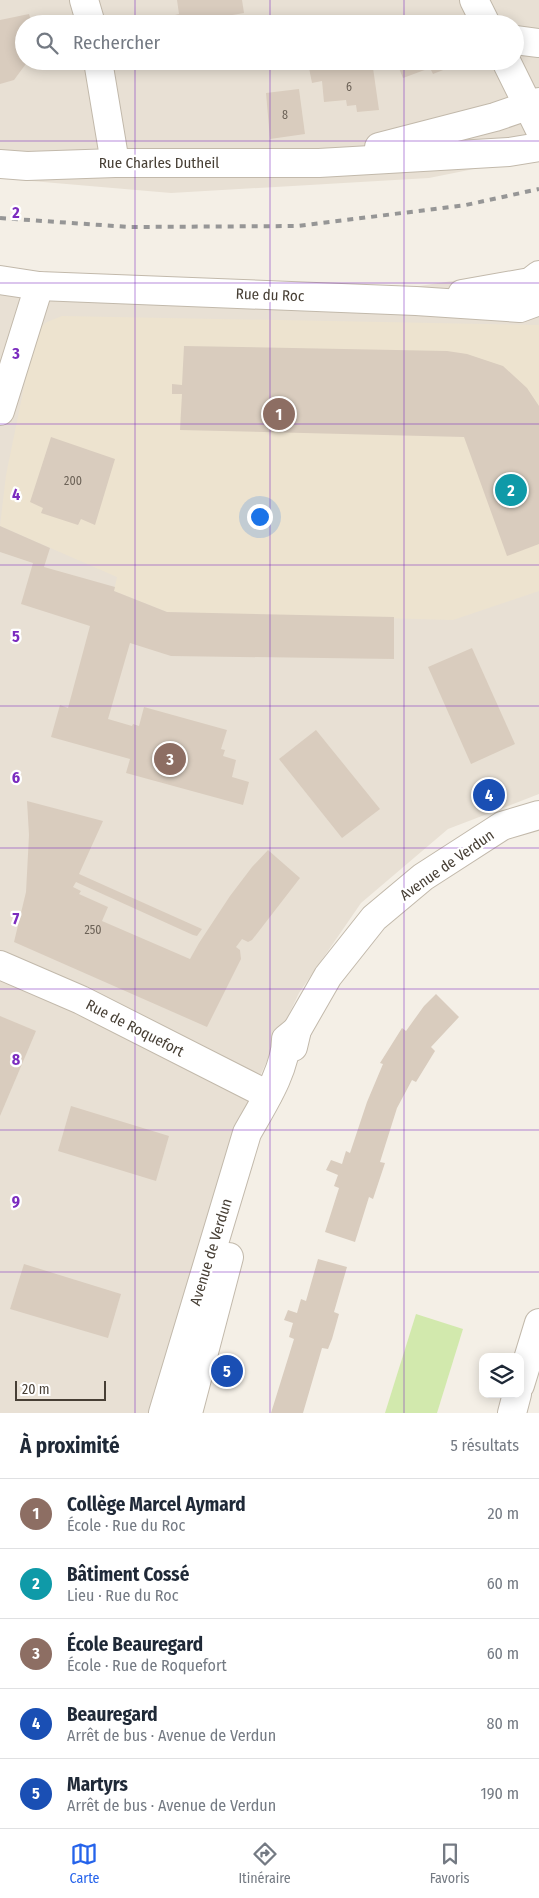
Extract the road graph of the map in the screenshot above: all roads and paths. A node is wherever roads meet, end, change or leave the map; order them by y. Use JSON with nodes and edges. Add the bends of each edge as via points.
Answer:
{"nodes":[{"id":1,"x":84,"y":0,"type":"edge"},
{"id":2,"x":474,"y":0,"type":"edge"},
{"id":3,"x":88,"y":15,"type":"edge"},
{"id":4,"x":482,"y":15,"type":"edge"},
{"id":5,"x":524,"y":41,"type":"edge"},
{"id":6,"x":539,"y":43,"type":"edge"},
{"id":7,"x":100,"y":70,"type":"edge"},
{"id":8,"x":512,"y":70,"type":"edge"},
{"id":9,"x":519,"y":70,"type":"edge"},
{"id":10,"x":536,"y":106,"type":"edge"},
{"id":11,"x":539,"y":147,"type":"edge"},
{"id":12,"x":115,"y":163,"type":"junction"},
{"id":13,"x":319,"y":163,"type":"junction"},
{"id":14,"x":0,"y":164,"type":"edge"},
{"id":15,"x":539,"y":275,"type":"edge"},
{"id":16,"x":0,"y":280,"type":"edge"},
{"id":17,"x":39,"y":286,"type":"junction"},
{"id":18,"x":539,"y":301,"type":"edge"},
{"id":19,"x":416,"y":302,"type":"junction"},
{"id":20,"x":539,"y":318,"type":"edge"},
{"id":21,"x":0,"y":410,"type":"edge"},
{"id":22,"x":539,"y":815,"type":"edge"},
{"id":23,"x":0,"y":965,"type":"edge"},
{"id":24,"x":268,"y":1095,"type":"junction"},
{"id":25,"x":539,"y":1324,"type":"edge"},
{"id":26,"x":524,"y":1372,"type":"edge"},
{"id":27,"x":516,"y":1398,"type":"edge"},
{"id":28,"x":163,"y":1413,"type":"edge"},
{"id":29,"x":188,"y":1413,"type":"edge"},
{"id":30,"x":512,"y":1413,"type":"edge"}],
"edges":[{"from":1,"to":3,"type":"street"},
{"from":2,"to":4,"type":"street"},
{"from":5,"to":6,"type":"street"},
{"from":7,"to":12,"type":"street"},
{"from":8,"to":10,"type":"street"},
{"from":9,"to":10,"type":"street"},
{"from":10,"to":13,"type":"street","name":"Rue Charles Dutheil"},
{"from":11,"to":13,"type":"street","name":"Rue Charles Dutheil"},
{"from":12,"to":13,"type":"street","name":"Rue Charles Dutheil"},
{"from":12,"to":14,"type":"street","name":"Rue Charles Dutheil"},
{"from":15,"to":19,"type":"street","via":[[530,282]]},
{"from":16,"to":17,"type":"street","name":"Rue du Roc"},
{"from":17,"to":19,"type":"street","name":"Rue du Roc"},
{"from":17,"to":21,"type":"street"},
{"from":18,"to":19,"type":"street","name":"Rue du Roc","via":[[520,308]]},
{"from":19,"to":20,"type":"street","via":[[485,318]]},
{"from":22,"to":24,"type":"street","name":"Avenue de Verdun","via":[[502,826],[423,877],[374,918],[328,976],[291,1041]]},
{"from":23,"to":24,"type":"street","name":"Rue de Roquefort","via":[[81,1000]]},
{"from":24,"to":28,"type":"street","name":"Avenue de Verdun","via":[[247,1133]]},
{"from":24,"to":29,"type":"street","name":"Avenue de Verdun"},
{"from":25,"to":26,"type":"street"},
{"from":27,"to":30,"type":"street"}]}
